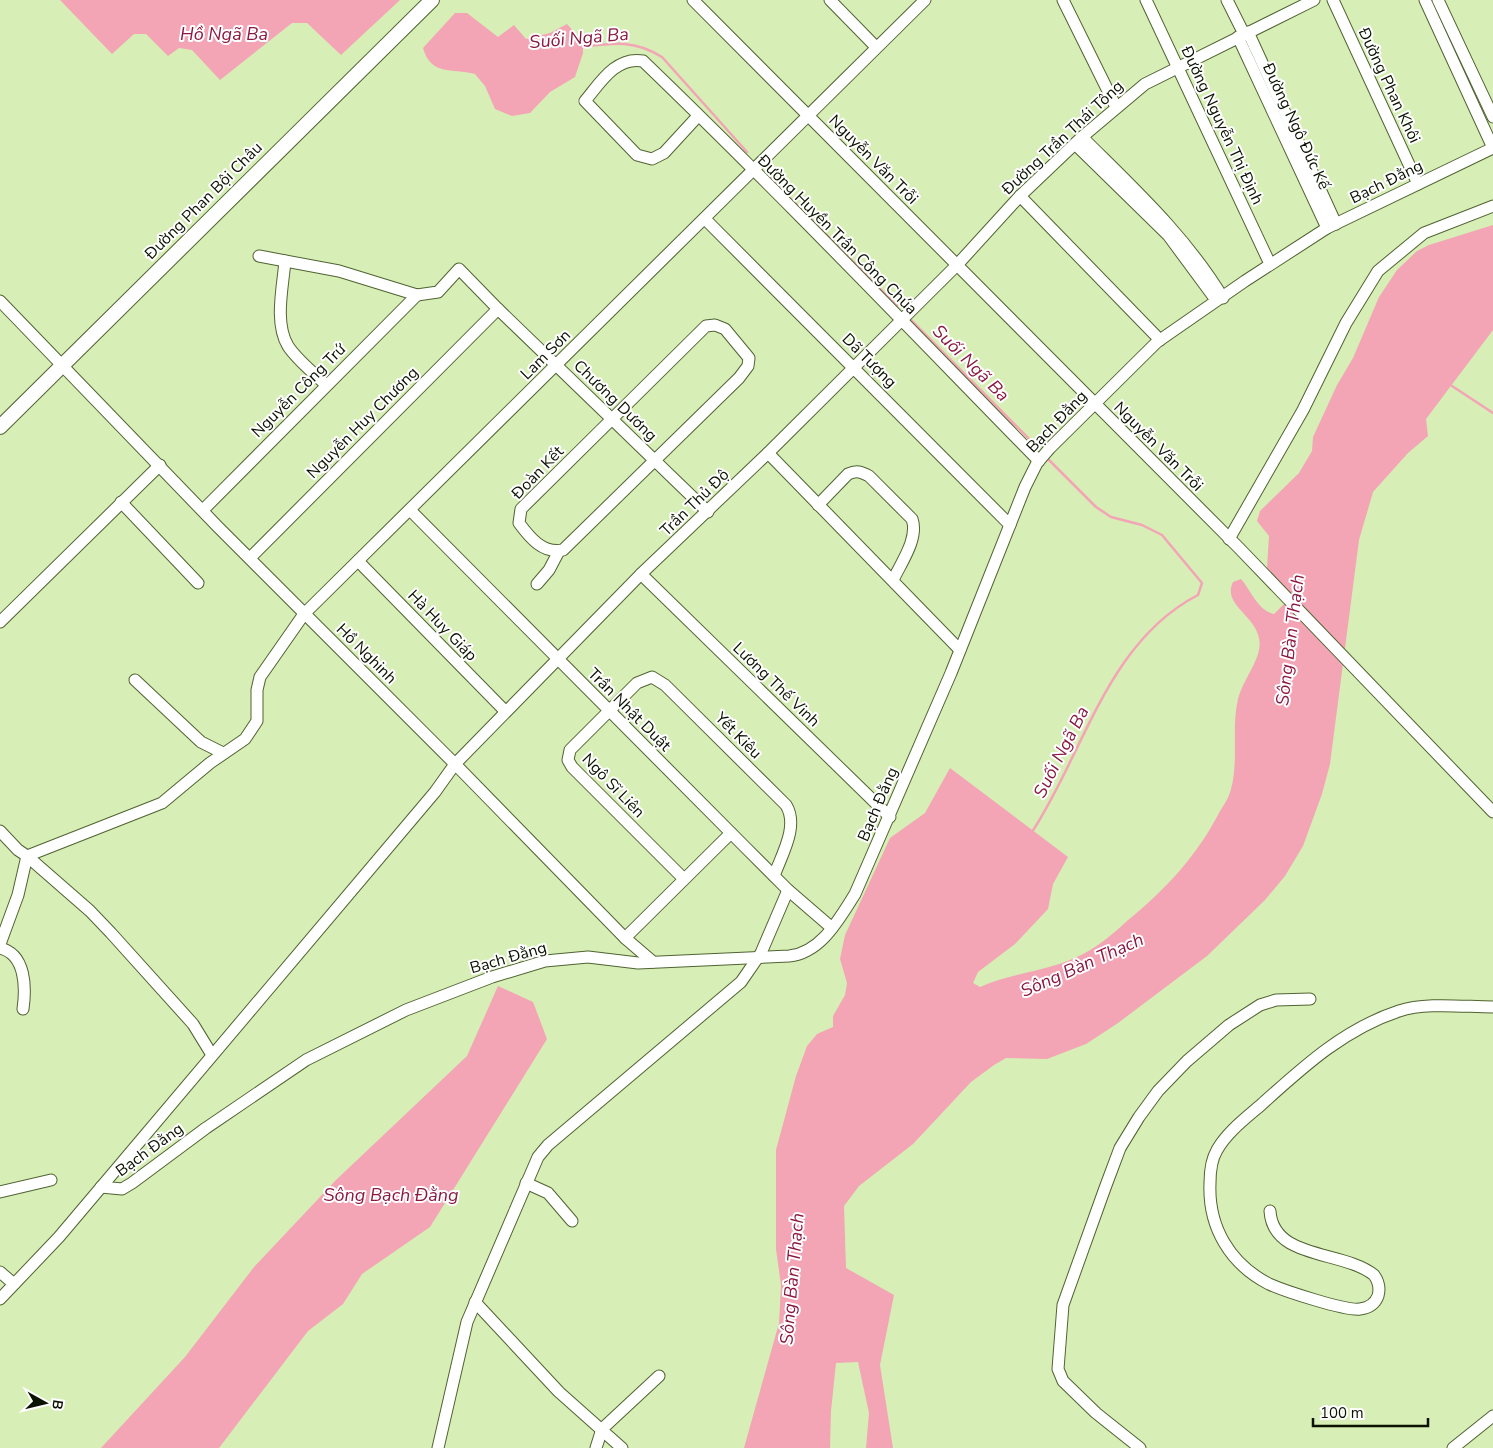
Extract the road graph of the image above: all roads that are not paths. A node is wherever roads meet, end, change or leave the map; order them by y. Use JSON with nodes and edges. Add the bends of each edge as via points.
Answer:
{"nodes":[{"id":1,"x":432,"y":0,"type":"edge"},
{"id":2,"x":692,"y":0,"type":"edge"},
{"id":3,"x":830,"y":0,"type":"edge"},
{"id":4,"x":925,"y":0,"type":"edge"},
{"id":5,"x":1063,"y":0,"type":"edge"},
{"id":6,"x":1146,"y":0,"type":"edge"},
{"id":7,"x":1227,"y":0,"type":"edge"},
{"id":8,"x":1314,"y":0,"type":"edge"},
{"id":9,"x":1333,"y":0,"type":"edge"},
{"id":10,"x":1425,"y":0,"type":"edge"},
{"id":11,"x":1438,"y":0,"type":"edge"},
{"id":12,"x":1243,"y":34,"type":"junction"},
{"id":13,"x":876,"y":47,"type":"junction"},
{"id":14,"x":1178,"y":67,"type":"junction"},
{"id":15,"x":1116,"y":107,"type":"junction"},
{"id":16,"x":698,"y":116,"type":"junction"},
{"id":17,"x":809,"y":117,"type":"junction"},
{"id":18,"x":1493,"y":117,"type":"edge"},
{"id":19,"x":1078,"y":140,"type":"junction"},
{"id":20,"x":1493,"y":148,"type":"edge"},
{"id":21,"x":754,"y":171,"type":"junction"},
{"id":22,"x":1418,"y":184,"type":"junction"},
{"id":23,"x":1020,"y":196,"type":"junction"},
{"id":24,"x":1493,"y":206,"type":"edge"},
{"id":25,"x":705,"y":219,"type":"junction"},
{"id":26,"x":1332,"y":226,"type":"junction"},
{"id":27,"x":259,"y":256,"type":"dead end"},
{"id":28,"x":285,"y":261,"type":"junction"},
{"id":29,"x":1270,"y":264,"type":"junction"},
{"id":30,"x":957,"y":265,"type":"junction"},
{"id":31,"x":417,"y":295,"type":"junction"},
{"id":32,"x":1220,"y":300,"type":"junction"},
{"id":33,"x":0,"y":301,"type":"edge"},
{"id":34,"x":498,"y":309,"type":"junction"},
{"id":35,"x":902,"y":320,"type":"junction"},
{"id":36,"x":1160,"y":340,"type":"junction"},
{"id":37,"x":62,"y":364,"type":"junction"},
{"id":38,"x":556,"y":366,"type":"junction"},
{"id":39,"x":854,"y":367,"type":"junction"},
{"id":40,"x":326,"y":385,"type":"junction"},
{"id":41,"x":1095,"y":404,"type":"junction"},
{"id":42,"x":613,"y":420,"type":"junction"},
{"id":43,"x":0,"y":427,"type":"edge"},
{"id":44,"x":768,"y":453,"type":"junction"},
{"id":45,"x":655,"y":461,"type":"junction"},
{"id":46,"x":1039,"y":461,"type":"junction"},
{"id":47,"x":160,"y":465,"type":"junction"},
{"id":48,"x":121,"y":502,"type":"junction"},
{"id":49,"x":818,"y":505,"type":"junction"},
{"id":50,"x":203,"y":510,"type":"junction"},
{"id":51,"x":410,"y":510,"type":"junction"},
{"id":52,"x":708,"y":512,"type":"junction"},
{"id":53,"x":1010,"y":525,"type":"junction"},
{"id":54,"x":1229,"y":539,"type":"junction"},
{"id":55,"x":559,"y":551,"type":"junction"},
{"id":56,"x":250,"y":558,"type":"junction"},
{"id":57,"x":358,"y":561,"type":"junction"},
{"id":58,"x":641,"y":574,"type":"junction"},
{"id":59,"x":893,"y":580,"type":"junction"},
{"id":60,"x":198,"y":583,"type":"dead end"},
{"id":61,"x":537,"y":584,"type":"dead end"},
{"id":62,"x":304,"y":614,"type":"junction"},
{"id":63,"x":0,"y":622,"type":"edge"},
{"id":64,"x":960,"y":650,"type":"junction"},
{"id":65,"x":556,"y":659,"type":"junction"},
{"id":66,"x":134,"y":680,"type":"dead end"},
{"id":67,"x":610,"y":711,"type":"junction"},
{"id":68,"x":505,"y":712,"type":"junction"},
{"id":69,"x":223,"y":753,"type":"junction"},
{"id":70,"x":455,"y":764,"type":"junction"},
{"id":71,"x":1493,"y":812,"type":"edge"},
{"id":72,"x":890,"y":817,"type":"junction"},
{"id":73,"x":0,"y":831,"type":"edge"},
{"id":74,"x":730,"y":833,"type":"junction"},
{"id":75,"x":27,"y":856,"type":"junction"},
{"id":76,"x":774,"y":876,"type":"junction"},
{"id":77,"x":684,"y":879,"type":"junction"},
{"id":78,"x":788,"y":890,"type":"junction"},
{"id":79,"x":832,"y":928,"type":"junction"},
{"id":80,"x":625,"y":938,"type":"junction"},
{"id":81,"x":0,"y":946,"type":"edge"},
{"id":82,"x":759,"y":956,"type":"junction"},
{"id":83,"x":653,"y":962,"type":"junction"},
{"id":84,"x":1310,"y":999,"type":"dead end"},
{"id":85,"x":1493,"y":1007,"type":"edge"},
{"id":86,"x":23,"y":1009,"type":"dead end"},
{"id":87,"x":212,"y":1055,"type":"junction"},
{"id":88,"x":51,"y":1180,"type":"dead end"},
{"id":89,"x":526,"y":1183,"type":"junction"},
{"id":90,"x":101,"y":1187,"type":"junction"},
{"id":91,"x":0,"y":1192,"type":"edge"},
{"id":92,"x":1270,"y":1210,"type":"dead end"},
{"id":93,"x":572,"y":1221,"type":"dead end"},
{"id":94,"x":0,"y":1272,"type":"edge"},
{"id":95,"x":14,"y":1284,"type":"junction"},
{"id":96,"x":0,"y":1298,"type":"edge"},
{"id":97,"x":475,"y":1302,"type":"junction"},
{"id":98,"x":659,"y":1376,"type":"dead end"},
{"id":99,"x":1493,"y":1416,"type":"edge"},
{"id":100,"x":602,"y":1429,"type":"junction"},
{"id":101,"x":438,"y":1448,"type":"edge"},
{"id":102,"x":596,"y":1448,"type":"edge"},
{"id":103,"x":622,"y":1448,"type":"edge"},
{"id":104,"x":1140,"y":1448,"type":"edge"},
{"id":105,"x":1453,"y":1448,"type":"edge"}],
"edges":[{"from":1,"to":37,"type":"main road","name":"Đường Phan Bội Châu"},
{"from":2,"to":17,"type":"street","name":"Nguyễn Văn Trỗi"},
{"from":3,"to":13,"type":"street"},
{"from":4,"to":13,"type":"street","name":"Lam Sơn"},
{"from":5,"to":15,"type":"street"},
{"from":6,"to":14,"type":"street","name":"Đường Nguyễn Thị Định"},
{"from":7,"to":12,"type":"street","name":"Đường Ngô Đức Kế"},
{"from":8,"to":12,"type":"street","name":"Đường Trần Thái Tông"},
{"from":9,"to":22,"type":"street","name":"Đường Phan Khôi"},
{"from":10,"to":20,"type":"street"},
{"from":11,"to":18,"type":"street"},
{"from":12,"to":14,"type":"street","name":"Đường Trần Thái Tông"},
{"from":12,"to":26,"type":"street","name":"Đường Ngô Đức Kế"},
{"from":13,"to":17,"type":"street","name":"Lam Sơn"},
{"from":14,"to":15,"type":"street","name":"Đường Trần Thái Tông","via":[[1145,84]]},
{"from":14,"to":29,"type":"street","name":"Đường Nguyễn Thị Định"},
{"from":15,"to":19,"type":"street","name":"Đường Trần Thái Tông"},
{"from":16,"to":16,"type":"street","name":"Đường Huyền Trân Công Chúa","via":[[643,61],[633,59],[607,75],[585,101],[637,154],[652,158],[664,153]]},
{"from":16,"to":21,"type":"street","name":"Đường Huyền Trân Công Chúa"},
{"from":17,"to":21,"type":"street","name":"Lam Sơn"},
{"from":17,"to":30,"type":"street","name":"Nguyễn Văn Trỗi"},
{"from":19,"to":23,"type":"street","name":"Đường Trần Thái Tông"},
{"from":19,"to":32,"type":"street","via":[[1175,230],[1207,272]]},
{"from":20,"to":22,"type":"street","name":"Bạch Đằng"},
{"from":21,"to":25,"type":"street","name":"Lam Sơn"},
{"from":21,"to":35,"type":"street","name":"Đường Huyền Trân Công Chúa"},
{"from":22,"to":26,"type":"street","name":"Bạch Đằng"},
{"from":23,"to":30,"type":"street","name":"Đường Trần Thái Tông"},
{"from":23,"to":36,"type":"street"},
{"from":24,"to":54,"type":"street","via":[[1424,233],[1378,272],[1346,322],[1303,410]]},
{"from":25,"to":38,"type":"street","name":"Lam Sơn"},
{"from":25,"to":39,"type":"street","name":"Dã Tượng"},
{"from":26,"to":29,"type":"street","name":"Bạch Đằng"},
{"from":27,"to":28,"type":"street"},
{"from":28,"to":31,"type":"street","via":[[339,272]]},
{"from":28,"to":40,"type":"street","via":[[283,332],[290,349]]},
{"from":29,"to":32,"type":"street","name":"Bạch Đằng"},
{"from":30,"to":35,"type":"street","name":"Trần Thủ Độ"},
{"from":30,"to":41,"type":"street","name":"Nguyễn Văn Trỗi"},
{"from":31,"to":34,"type":"street","name":"Chương Dương","via":[[438,292],[459,269]]},
{"from":31,"to":40,"type":"street","name":"Nguyễn Công Trứ"},
{"from":32,"to":36,"type":"street","name":"Bạch Đằng"},
{"from":33,"to":37,"type":"street","name":"Hồ Nghinh"},
{"from":34,"to":38,"type":"street","name":"Chương Dương"},
{"from":34,"to":56,"type":"street","name":"Nguyễn Huy Chương"},
{"from":35,"to":39,"type":"street","name":"Trần Thủ Độ"},
{"from":35,"to":46,"type":"street","name":"Đường Huyền Trân Công Chúa"},
{"from":36,"to":41,"type":"street","name":"Bạch Đằng"},
{"from":37,"to":43,"type":"main road","name":"Đường Phan Bội Châu"},
{"from":37,"to":47,"type":"street","name":"Hồ Nghinh"},
{"from":38,"to":42,"type":"street","name":"Chương Dương"},
{"from":38,"to":51,"type":"street","name":"Lam Sơn"},
{"from":39,"to":44,"type":"street","name":"Trần Thủ Độ"},
{"from":39,"to":53,"type":"street","name":"Dã Tượng"},
{"from":40,"to":50,"type":"street","name":"Nguyễn Công Trứ"},
{"from":41,"to":46,"type":"street","name":"Bạch Đằng"},
{"from":41,"to":54,"type":"street","name":"Nguyễn Văn Trỗi"},
{"from":42,"to":45,"type":"street","name":"Chương Dương"},
{"from":42,"to":45,"type":"street","name":"Đoàn Kết","via":[[706,326],[724,329],[749,358],[748,366]]},
{"from":42,"to":55,"type":"street","name":"Đoàn Kết","via":[[521,509],[519,522],[524,530],[550,552]]},
{"from":44,"to":49,"type":"street"},
{"from":44,"to":52,"type":"street","name":"Trần Thủ Độ"},
{"from":45,"to":52,"type":"street","name":"Chương Dương"},
{"from":45,"to":55,"type":"street","name":"Đoàn Kết"},
{"from":46,"to":53,"type":"street","name":"Bạch Đằng"},
{"from":47,"to":48,"type":"street"},
{"from":47,"to":50,"type":"street","name":"Hồ Nghinh"},
{"from":48,"to":60,"type":"street"},
{"from":48,"to":63,"type":"street"},
{"from":49,"to":59,"type":"street"},
{"from":49,"to":59,"type":"street","via":[[848,474],[854,471],[869,476],[912,519],[915,526],[914,536]]},
{"from":50,"to":56,"type":"street","name":"Hồ Nghinh"},
{"from":51,"to":57,"type":"street","name":"Lam Sơn"},
{"from":51,"to":65,"type":"street","name":"Trần Nhật Duật"},
{"from":52,"to":58,"type":"street","name":"Trần Thủ Độ"},
{"from":53,"to":64,"type":"street","name":"Bạch Đằng"},
{"from":54,"to":71,"type":"street","name":"Nguyễn Văn Trỗi"},
{"from":55,"to":61,"type":"street"},
{"from":56,"to":62,"type":"street","name":"Hồ Nghinh"},
{"from":57,"to":62,"type":"street","name":"Lam Sơn"},
{"from":57,"to":68,"type":"street","name":"Hà Huy Giáp"},
{"from":58,"to":65,"type":"street","name":"Trần Thủ Độ"},
{"from":58,"to":72,"type":"street","name":"Lương Thế Vinh"},
{"from":59,"to":64,"type":"street"},
{"from":62,"to":69,"type":"street","name":"Lam Sơn","via":[[260,677],[255,726],[245,739]]},
{"from":62,"to":70,"type":"street","name":"Hồ Nghinh"},
{"from":64,"to":72,"type":"street","name":"Bạch Đằng"},
{"from":65,"to":67,"type":"street","name":"Trần Nhật Duật"},
{"from":65,"to":68,"type":"street","name":"Trần Thủ Độ"},
{"from":66,"to":69,"type":"street","via":[[202,742]]},
{"from":67,"to":74,"type":"street","name":"Trần Nhật Duật"},
{"from":67,"to":76,"type":"street","name":"Yết Kiêu","via":[[637,683],[652,677],[660,680],[786,805],[792,825]]},
{"from":67,"to":77,"type":"street","name":"Ngô Sĩ Liên","via":[[570,750],[568,760]]},
{"from":68,"to":70,"type":"street","name":"Trần Thủ Độ"},
{"from":69,"to":75,"type":"street","name":"Lam Sơn","via":[[162,803]]},
{"from":70,"to":80,"type":"street","name":"Hồ Nghinh"},
{"from":70,"to":87,"type":"street","name":"Trần Thủ Độ"},
{"from":72,"to":79,"type":"street","name":"Bạch Đằng","via":[[855,894]]},
{"from":73,"to":75,"type":"street"},
{"from":74,"to":76,"type":"street","name":"Trần Nhật Duật"},
{"from":74,"to":77,"type":"street"},
{"from":75,"to":81,"type":"street","via":[[18,895]]},
{"from":75,"to":87,"type":"street","via":[[112,933],[193,1024]]},
{"from":76,"to":78,"type":"street","name":"Trần Nhật Duật"},
{"from":77,"to":80,"type":"street"},
{"from":78,"to":79,"type":"street","name":"Trần Nhật Duật"},
{"from":78,"to":82,"type":"street"},
{"from":79,"to":82,"type":"street","name":"Bạch Đằng","via":[[814,947],[802,954]]},
{"from":80,"to":83,"type":"street","name":"Hồ Nghinh"},
{"from":81,"to":86,"type":"street","via":[[13,954],[23,973]]},
{"from":82,"to":83,"type":"street","name":"Bạch Đằng"},
{"from":82,"to":89,"type":"street","via":[[741,982],[548,1145],[538,1157]]},
{"from":83,"to":90,"type":"street","name":"Bạch Đằng","via":[[624,963],[588,957],[545,961],[492,977],[406,1010],[306,1060],[127,1186]]},
{"from":84,"to":104,"type":"street","via":[[1276,1000],[1260,1005],[1229,1024],[1186,1061],[1158,1091],[1120,1148],[1063,1305],[1058,1369],[1063,1381],[1096,1413]]},
{"from":85,"to":92,"type":"street","via":[[1401,1010],[1347,1036],[1300,1069],[1223,1141],[1214,1157],[1209,1194],[1213,1218],[1225,1245],[1245,1269],[1271,1285],[1302,1296],[1355,1309],[1373,1304],[1379,1287],[1374,1275],[1294,1246],[1273,1228]]},
{"from":87,"to":90,"type":"street","name":"Trần Thủ Độ"},
{"from":88,"to":91,"type":"street"},
{"from":89,"to":93,"type":"street","via":[[548,1193]]},
{"from":89,"to":97,"type":"street"},
{"from":90,"to":95,"type":"street","name":"Trần Thủ Độ"},
{"from":94,"to":95,"type":"street"},
{"from":95,"to":96,"type":"street","name":"Trần Thủ Độ"},
{"from":97,"to":100,"type":"street","via":[[537,1370]]},
{"from":97,"to":101,"type":"street","via":[[467,1322]]},
{"from":98,"to":100,"type":"street"},
{"from":99,"to":105,"type":"street"},
{"from":100,"to":102,"type":"street"},
{"from":100,"to":103,"type":"street"}]}
